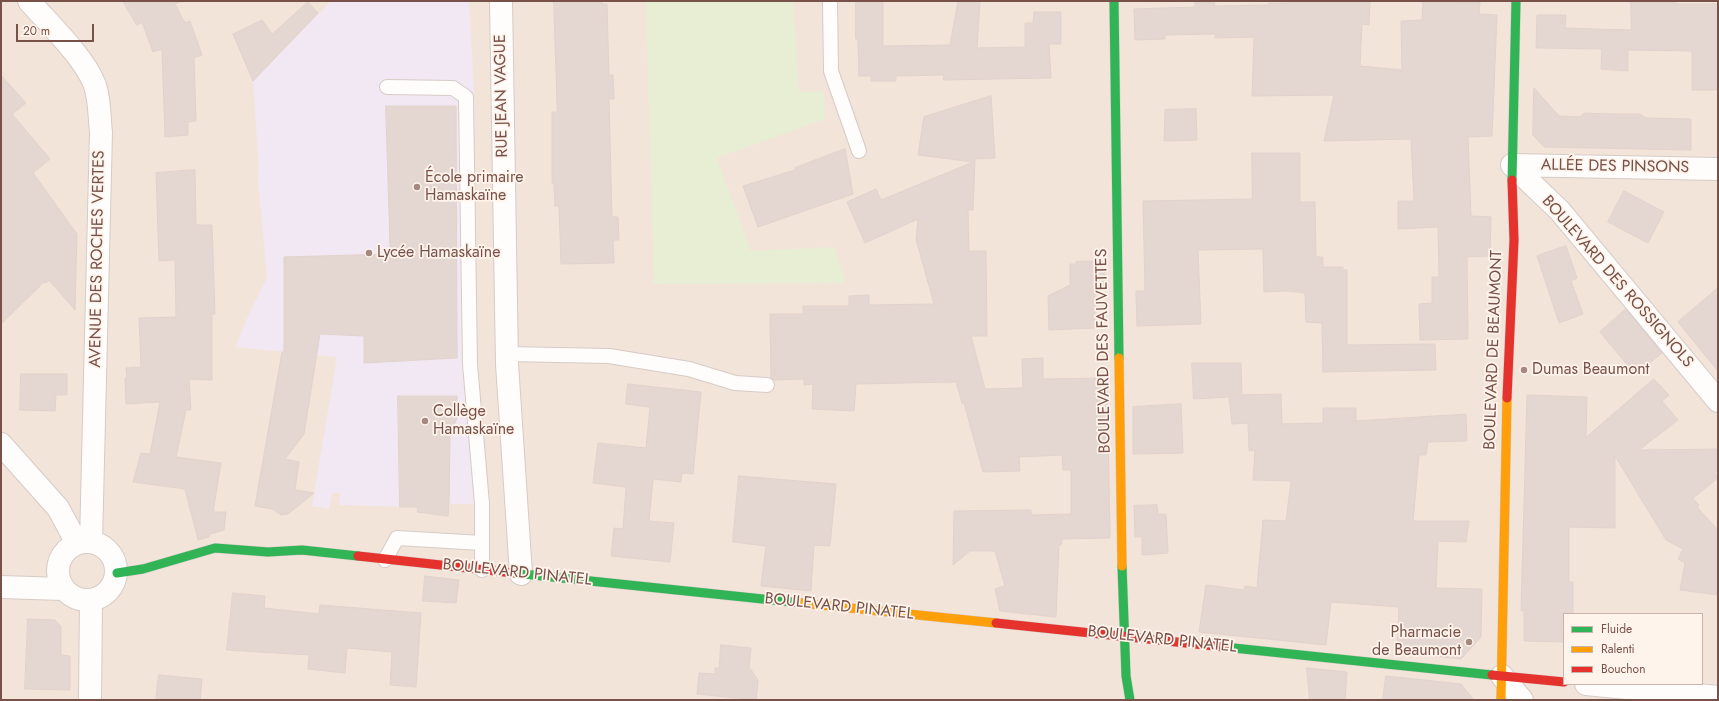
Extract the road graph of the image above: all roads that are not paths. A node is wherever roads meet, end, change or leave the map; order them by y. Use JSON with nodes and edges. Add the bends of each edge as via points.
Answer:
{"nodes":[{"id":1,"x":29,"y":1,"type":"edge"},
{"id":2,"x":501,"y":1,"type":"edge"},
{"id":3,"x":830,"y":1,"type":"edge"},
{"id":4,"x":1114,"y":1,"type":"edge"},
{"id":5,"x":1516,"y":1,"type":"edge"},
{"id":6,"x":387,"y":87,"type":"dead end"},
{"id":7,"x":859,"y":151,"type":"dead end"},
{"id":8,"x":1512,"y":166,"type":"junction"},
{"id":9,"x":1718,"y":169,"type":"edge"},
{"id":10,"x":507,"y":354,"type":"junction"},
{"id":11,"x":766,"y":385,"type":"dead end"},
{"id":12,"x":1718,"y":401,"type":"edge"},
{"id":13,"x":1,"y":444,"type":"edge"},
{"id":14,"x":84,"y":542,"type":"junction"},
{"id":15,"x":482,"y":543,"type":"junction"},
{"id":16,"x":385,"y":560,"type":"junction"},
{"id":17,"x":482,"y":570,"type":"junction"},
{"id":18,"x":117,"y":573,"type":"junction"},
{"id":19,"x":521,"y":574,"type":"junction"},
{"id":20,"x":1,"y":587,"type":"edge"},
{"id":21,"x":63,"y":589,"type":"junction"},
{"id":22,"x":91,"y":601,"type":"junction"},
{"id":23,"x":1126,"y":636,"type":"junction"},
{"id":24,"x":1502,"y":676,"type":"junction"},
{"id":25,"x":1563,"y":682,"type":"edge"},
{"id":26,"x":1596,"y":685,"type":"edge"},
{"id":27,"x":1718,"y":697,"type":"edge"},
{"id":28,"x":90,"y":700,"type":"edge"},
{"id":29,"x":1130,"y":700,"type":"edge"},
{"id":30,"x":1501,"y":700,"type":"edge"},
{"id":31,"x":1522,"y":700,"type":"edge"}],
"edges":[{"from":1,"to":14,"type":"street","name":"AVENUE DES ROCHES VERTES","via":[[85,65],[94,84],[99,110],[101,132]]},
{"from":2,"to":10,"type":"street","name":"RUE JEAN VAGUE"},
{"from":3,"to":7,"type":"lane","via":[[832,71]]},
{"from":4,"to":23,"type":"street","name":"BOULEVARD DES FAUVETTES","via":[[1123,592]]},
{"from":5,"to":8,"type":"street","name":"BOULEVARD DE BEAUMONT"},
{"from":6,"to":15,"type":"lane","via":[[453,88],[466,97],[470,364],[482,504]]},
{"from":8,"to":9,"type":"street","name":"ALLÉE DES PINSONS"},
{"from":8,"to":12,"type":"street","name":"BOULEVARD DES ROSSIGNOLS","via":[[1560,211]]},
{"from":8,"to":24,"type":"street","name":"BOULEVARD DE BEAUMONT","via":[[1514,240],[1507,388]]},
{"from":10,"to":11,"type":"lane","via":[[609,356],[689,369],[735,383]]},
{"from":10,"to":19,"type":"street","name":"RUE JEAN VAGUE"},
{"from":13,"to":14,"type":"street","via":[[58,508]]},
{"from":14,"to":18,"type":"street","via":[[105,547],[115,558]]},
{"from":14,"to":21,"type":"street","via":[[64,552],[58,565],[58,578]]},
{"from":15,"to":16,"type":"lane","via":[[397,538]]},
{"from":15,"to":17,"type":"lane"},
{"from":16,"to":17,"type":"street","name":"BOULEVARD PINATEL"},
{"from":16,"to":18,"type":"street","name":"BOULEVARD PINATEL","via":[[302,550],[268,552],[215,548],[143,569]]},
{"from":17,"to":19,"type":"street","name":"BOULEVARD PINATEL"},
{"from":18,"to":22,"type":"street","via":[[113,586],[104,596]]},
{"from":19,"to":23,"type":"street","name":"BOULEVARD PINATEL"},
{"from":20,"to":21,"type":"street"},
{"from":21,"to":22,"type":"street","via":[[76,599]]},
{"from":22,"to":28,"type":"street"},
{"from":23,"to":24,"type":"street","name":"BOULEVARD PINATEL"},
{"from":23,"to":29,"type":"street","name":"BOULEVARD DES FAUVETTES","via":[[1126,676]]},
{"from":24,"to":25,"type":"street","name":"BOULEVARD PINATEL"},
{"from":24,"to":30,"type":"street","name":"BOULEVARD DE BEAUMONT"},
{"from":24,"to":31,"type":"street"},
{"from":26,"to":27,"type":"street"}]}
